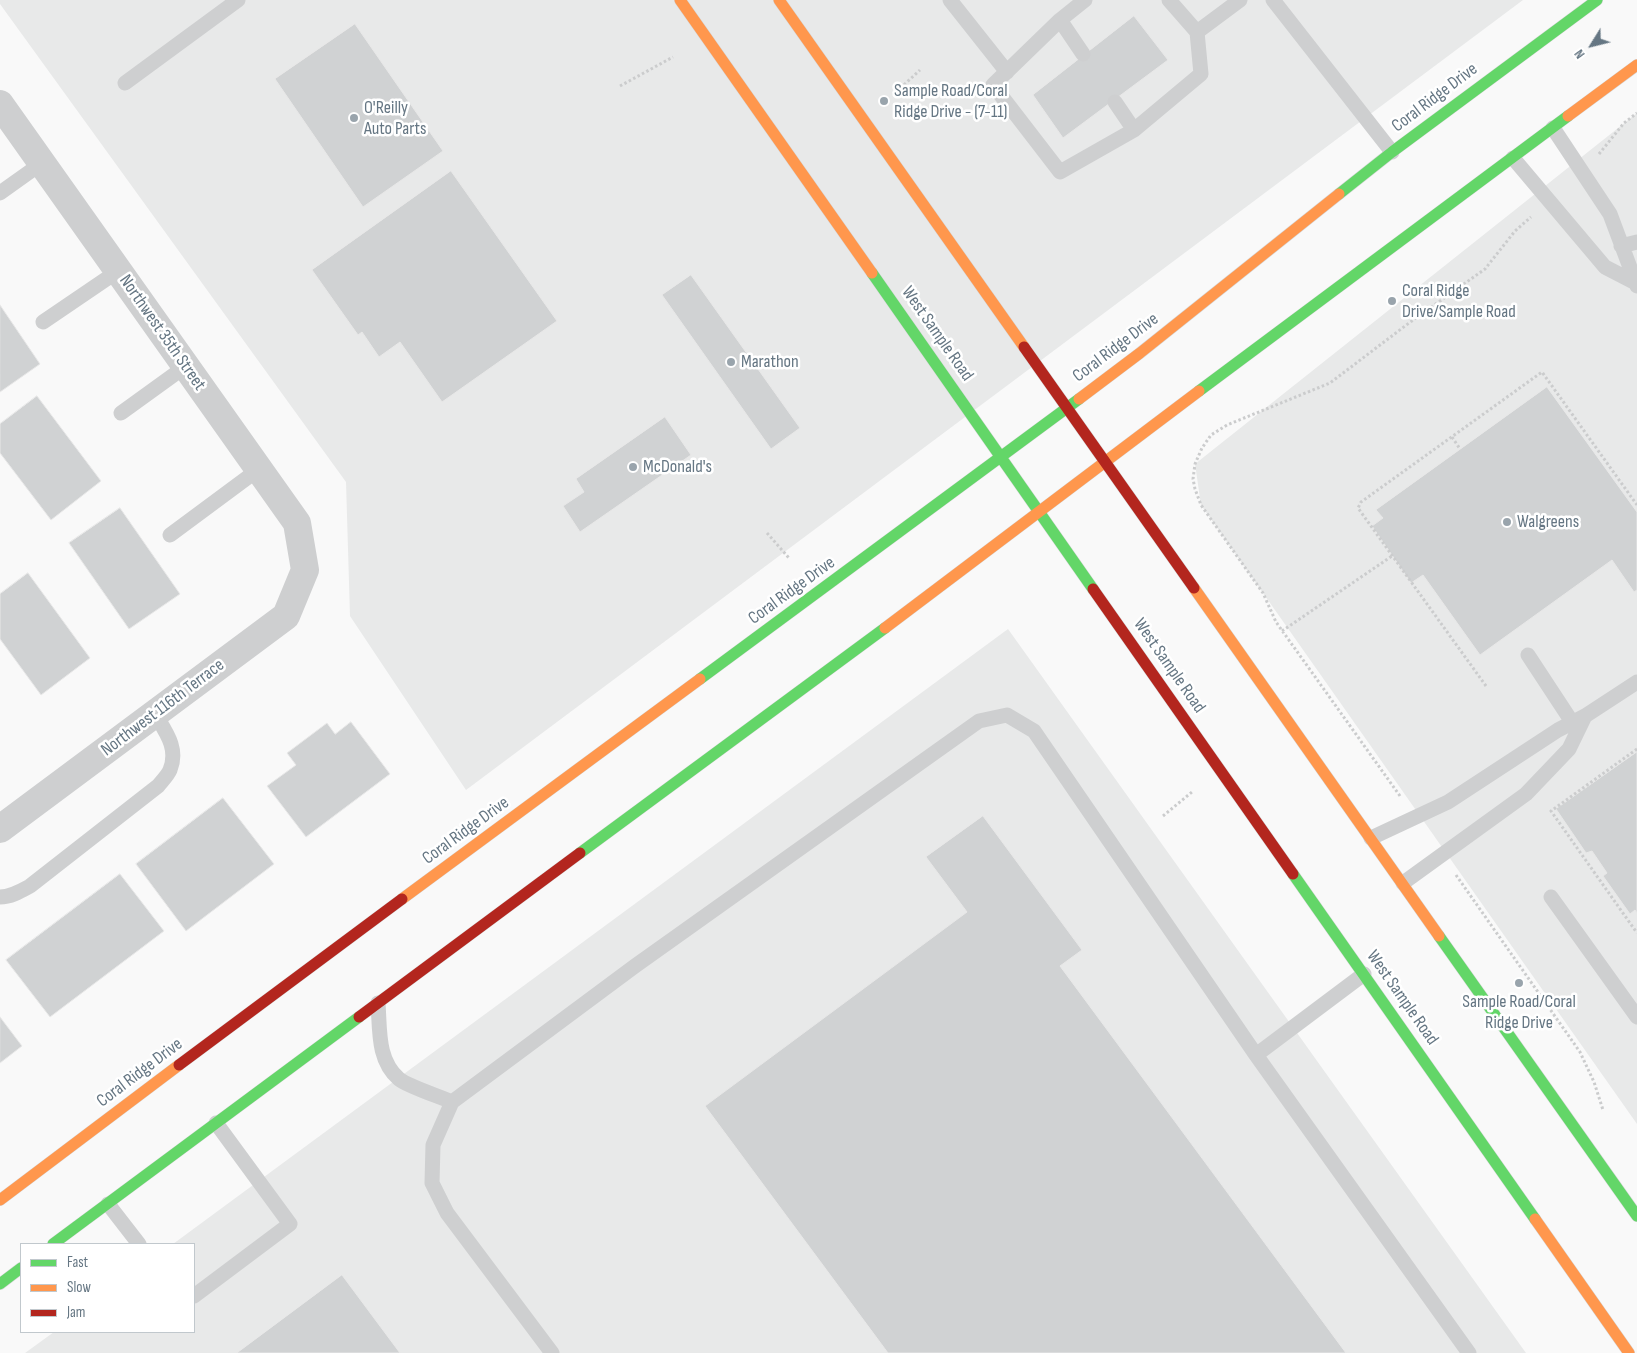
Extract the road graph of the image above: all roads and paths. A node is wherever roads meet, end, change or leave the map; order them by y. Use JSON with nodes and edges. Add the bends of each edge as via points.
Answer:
{"nodes":[{"id":1,"x":238,"y":0,"type":"edge"},
{"id":2,"x":680,"y":0,"type":"edge"},
{"id":3,"x":779,"y":0,"type":"edge"},
{"id":4,"x":950,"y":0,"type":"edge"},
{"id":5,"x":1085,"y":0,"type":"edge"},
{"id":6,"x":1170,"y":0,"type":"edge"},
{"id":7,"x":1240,"y":0,"type":"edge"},
{"id":8,"x":1273,"y":0,"type":"edge"},
{"id":9,"x":1596,"y":0,"type":"edge"},
{"id":10,"x":1060,"y":20,"type":"junction"},
{"id":11,"x":1197,"y":32,"type":"junction"},
{"id":12,"x":1083,"y":54,"type":"dead end"},
{"id":13,"x":674,"y":57,"type":"dead end"},
{"id":14,"x":1637,"y":65,"type":"edge"},
{"id":15,"x":920,"y":70,"type":"dead end"},
{"id":16,"x":1007,"y":72,"type":"junction"},
{"id":17,"x":125,"y":83,"type":"dead end"},
{"id":18,"x":620,"y":86,"type":"dead end"},
{"id":19,"x":892,"y":95,"type":"dead end"},
{"id":20,"x":1115,"y":102,"type":"dead end"},
{"id":21,"x":0,"y":104,"type":"edge"},
{"id":22,"x":1637,"y":113,"type":"edge"},
{"id":23,"x":1553,"y":128,"type":"junction"},
{"id":24,"x":1134,"y":130,"type":"junction"},
{"id":25,"x":1392,"y":152,"type":"junction"},
{"id":26,"x":1513,"y":158,"type":"junction"},
{"id":27,"x":42,"y":163,"type":"junction"},
{"id":28,"x":1584,"y":175,"type":"junction"},
{"id":29,"x":0,"y":193,"type":"edge"},
{"id":30,"x":1549,"y":201,"type":"junction"},
{"id":31,"x":1637,"y":242,"type":"edge"},
{"id":32,"x":1621,"y":246,"type":"junction"},
{"id":33,"x":118,"y":271,"type":"junction"},
{"id":34,"x":1636,"y":284,"type":"edge"},
{"id":35,"x":43,"y":322,"type":"dead end"},
{"id":36,"x":186,"y":366,"type":"junction"},
{"id":37,"x":1066,"y":408,"type":"junction"},
{"id":38,"x":121,"y":413,"type":"dead end"},
{"id":39,"x":1452,"y":437,"type":"junction"},
{"id":40,"x":1460,"y":449,"type":"dead end"},
{"id":41,"x":1002,"y":457,"type":"junction"},
{"id":42,"x":1105,"y":462,"type":"junction"},
{"id":43,"x":259,"y":469,"type":"junction"},
{"id":44,"x":1637,"y":505,"type":"edge"},
{"id":45,"x":1039,"y":512,"type":"junction"},
{"id":46,"x":767,"y":532,"type":"dead end"},
{"id":47,"x":170,"y":535,"type":"dead end"},
{"id":48,"x":1392,"y":556,"type":"junction"},
{"id":49,"x":789,"y":558,"type":"dead end"},
{"id":50,"x":305,"y":570,"type":"joint"},
{"id":51,"x":1282,"y":631,"type":"junction"},
{"id":52,"x":1528,"y":655,"type":"dead end"},
{"id":53,"x":1637,"y":682,"type":"edge"},
{"id":54,"x":1486,"y":686,"type":"dead end"},
{"id":55,"x":155,"y":714,"type":"junction"},
{"id":56,"x":1579,"y":719,"type":"junction"},
{"id":57,"x":1637,"y":749,"type":"edge"},
{"id":58,"x":1192,"y":792,"type":"dead end"},
{"id":59,"x":1163,"y":816,"type":"dead end"},
{"id":60,"x":1415,"y":817,"type":"junction"},
{"id":61,"x":0,"y":829,"type":"edge"},
{"id":62,"x":1371,"y":838,"type":"junction"},
{"id":63,"x":1442,"y":855,"type":"junction"},
{"id":64,"x":1402,"y":883,"type":"junction"},
{"id":65,"x":0,"y":896,"type":"edge"},
{"id":66,"x":1551,"y":897,"type":"dead end"},
{"id":67,"x":1637,"y":932,"type":"edge"},
{"id":68,"x":1364,"y":974,"type":"junction"},
{"id":69,"x":378,"y":1003,"type":"junction"},
{"id":70,"x":1637,"y":1017,"type":"edge"},
{"id":71,"x":1256,"y":1055,"type":"junction"},
{"id":72,"x":452,"y":1102,"type":"junction"},
{"id":73,"x":1606,"y":1118,"type":"dead end"},
{"id":74,"x":216,"y":1123,"type":"junction"},
{"id":75,"x":0,"y":1200,"type":"edge"},
{"id":76,"x":108,"y":1204,"type":"junction"},
{"id":77,"x":1637,"y":1216,"type":"edge"},
{"id":78,"x":54,"y":1243,"type":"edge"},
{"id":79,"x":138,"y":1243,"type":"edge"},
{"id":80,"x":20,"y":1269,"type":"edge"},
{"id":81,"x":0,"y":1284,"type":"edge"},
{"id":82,"x":195,"y":1295,"type":"edge"},
{"id":83,"x":552,"y":1353,"type":"edge"},
{"id":84,"x":1469,"y":1353,"type":"edge"},
{"id":85,"x":1629,"y":1353,"type":"edge"}],
"edges":[{"from":1,"to":17,"type":"lane"},
{"from":2,"to":41,"type":"main road","name":"West Sample Road"},
{"from":3,"to":37,"type":"main road"},
{"from":4,"to":16,"type":"lane"},
{"from":5,"to":10,"type":"lane"},
{"from":6,"to":11,"type":"lane"},
{"from":7,"to":11,"type":"lane"},
{"from":8,"to":25,"type":"lane"},
{"from":9,"to":25,"type":"main road","name":"Coral Ridge Drive"},
{"from":10,"to":12,"type":"lane"},
{"from":10,"to":16,"type":"lane"},
{"from":11,"to":24,"type":"lane","via":[[1201,74]]},
{"from":13,"to":18,"type":"path"},
{"from":14,"to":23,"type":"main road"},
{"from":15,"to":19,"type":"path"},
{"from":16,"to":24,"type":"lane","via":[[993,85],[1060,172]]},
{"from":20,"to":24,"type":"lane"},
{"from":21,"to":27,"type":"street","name":"Northwest 35th Street"},
{"from":22,"to":28,"type":"path","via":[[1624,123]]},
{"from":23,"to":26,"type":"main road"},
{"from":23,"to":28,"type":"lane"},
{"from":25,"to":37,"type":"main road","name":"Coral Ridge Drive","via":[[1140,354]]},
{"from":26,"to":30,"type":"lane"},
{"from":26,"to":42,"type":"main road"},
{"from":27,"to":29,"type":"lane"},
{"from":27,"to":33,"type":"street","name":"Northwest 35th Street"},
{"from":28,"to":32,"type":"lane","via":[[1610,214]]},
{"from":30,"to":34,"type":"lane","via":[[1605,267]]},
{"from":30,"to":51,"type":"path","via":[[1515,231],[1485,270],[1330,383],[1227,425],[1211,435],[1202,448],[1193,472],[1201,505],[1263,592]]},
{"from":31,"to":32,"type":"lane"},
{"from":32,"to":34,"type":"lane"},
{"from":33,"to":35,"type":"lane"},
{"from":33,"to":36,"type":"street","name":"Northwest 35th Street"},
{"from":36,"to":38,"type":"lane"},
{"from":36,"to":43,"type":"street","name":"Northwest 35th Street"},
{"from":37,"to":41,"type":"main road","name":"Coral Ridge Drive"},
{"from":37,"to":42,"type":"main road"},
{"from":39,"to":40,"type":"path"},
{"from":39,"to":44,"type":"path","via":[[1542,372]]},
{"from":39,"to":48,"type":"path","via":[[1359,505]]},
{"from":41,"to":45,"type":"main road","name":"West Sample Road"},
{"from":41,"to":75,"type":"main road","name":"Coral Ridge Drive"},
{"from":42,"to":45,"type":"main road"},
{"from":42,"to":62,"type":"main road"},
{"from":43,"to":47,"type":"lane"},
{"from":43,"to":50,"type":"street","name":"Northwest 35th Street","via":[[297,523]]},
{"from":45,"to":68,"type":"main road","name":"West Sample Road"},
{"from":45,"to":69,"type":"main road"},
{"from":46,"to":49,"type":"path"},
{"from":48,"to":51,"type":"path"},
{"from":48,"to":54,"type":"path"},
{"from":50,"to":55,"type":"street","name":"Northwest 116th Terrace","via":[[286,616]]},
{"from":51,"to":60,"type":"path"},
{"from":52,"to":56,"type":"lane"},
{"from":53,"to":56,"type":"lane"},
{"from":55,"to":61,"type":"street","name":"Northwest 116th Terrace"},
{"from":55,"to":65,"type":"lane","via":[[171,741],[173,754],[170,770],[158,786],[30,886],[16,894]]},
{"from":56,"to":60,"type":"lane","via":[[1448,802]]},
{"from":56,"to":63,"type":"lane","via":[[1569,749],[1526,794]]},
{"from":57,"to":67,"type":"path","via":[[1551,811]]},
{"from":58,"to":59,"type":"path"},
{"from":60,"to":62,"type":"lane"},
{"from":62,"to":64,"type":"main road"},
{"from":63,"to":64,"type":"lane"},
{"from":63,"to":73,"type":"path","via":[[1580,1052]]},
{"from":64,"to":77,"type":"main road"},
{"from":66,"to":70,"type":"lane"},
{"from":68,"to":71,"type":"lane"},
{"from":68,"to":85,"type":"main road","name":"West Sample Road"},
{"from":69,"to":72,"type":"lane","via":[[381,1047],[387,1064],[400,1080]]},
{"from":69,"to":74,"type":"main road"},
{"from":71,"to":72,"type":"lane","via":[[1034,731],[1007,715],[979,721],[635,966]]},
{"from":71,"to":84,"type":"lane"},
{"from":72,"to":83,"type":"lane","via":[[433,1145],[432,1183],[447,1213]]},
{"from":74,"to":76,"type":"main road"},
{"from":74,"to":82,"type":"lane","via":[[290,1224]]},
{"from":76,"to":78,"type":"main road"},
{"from":76,"to":79,"type":"lane"},
{"from":80,"to":81,"type":"main road"}]}
